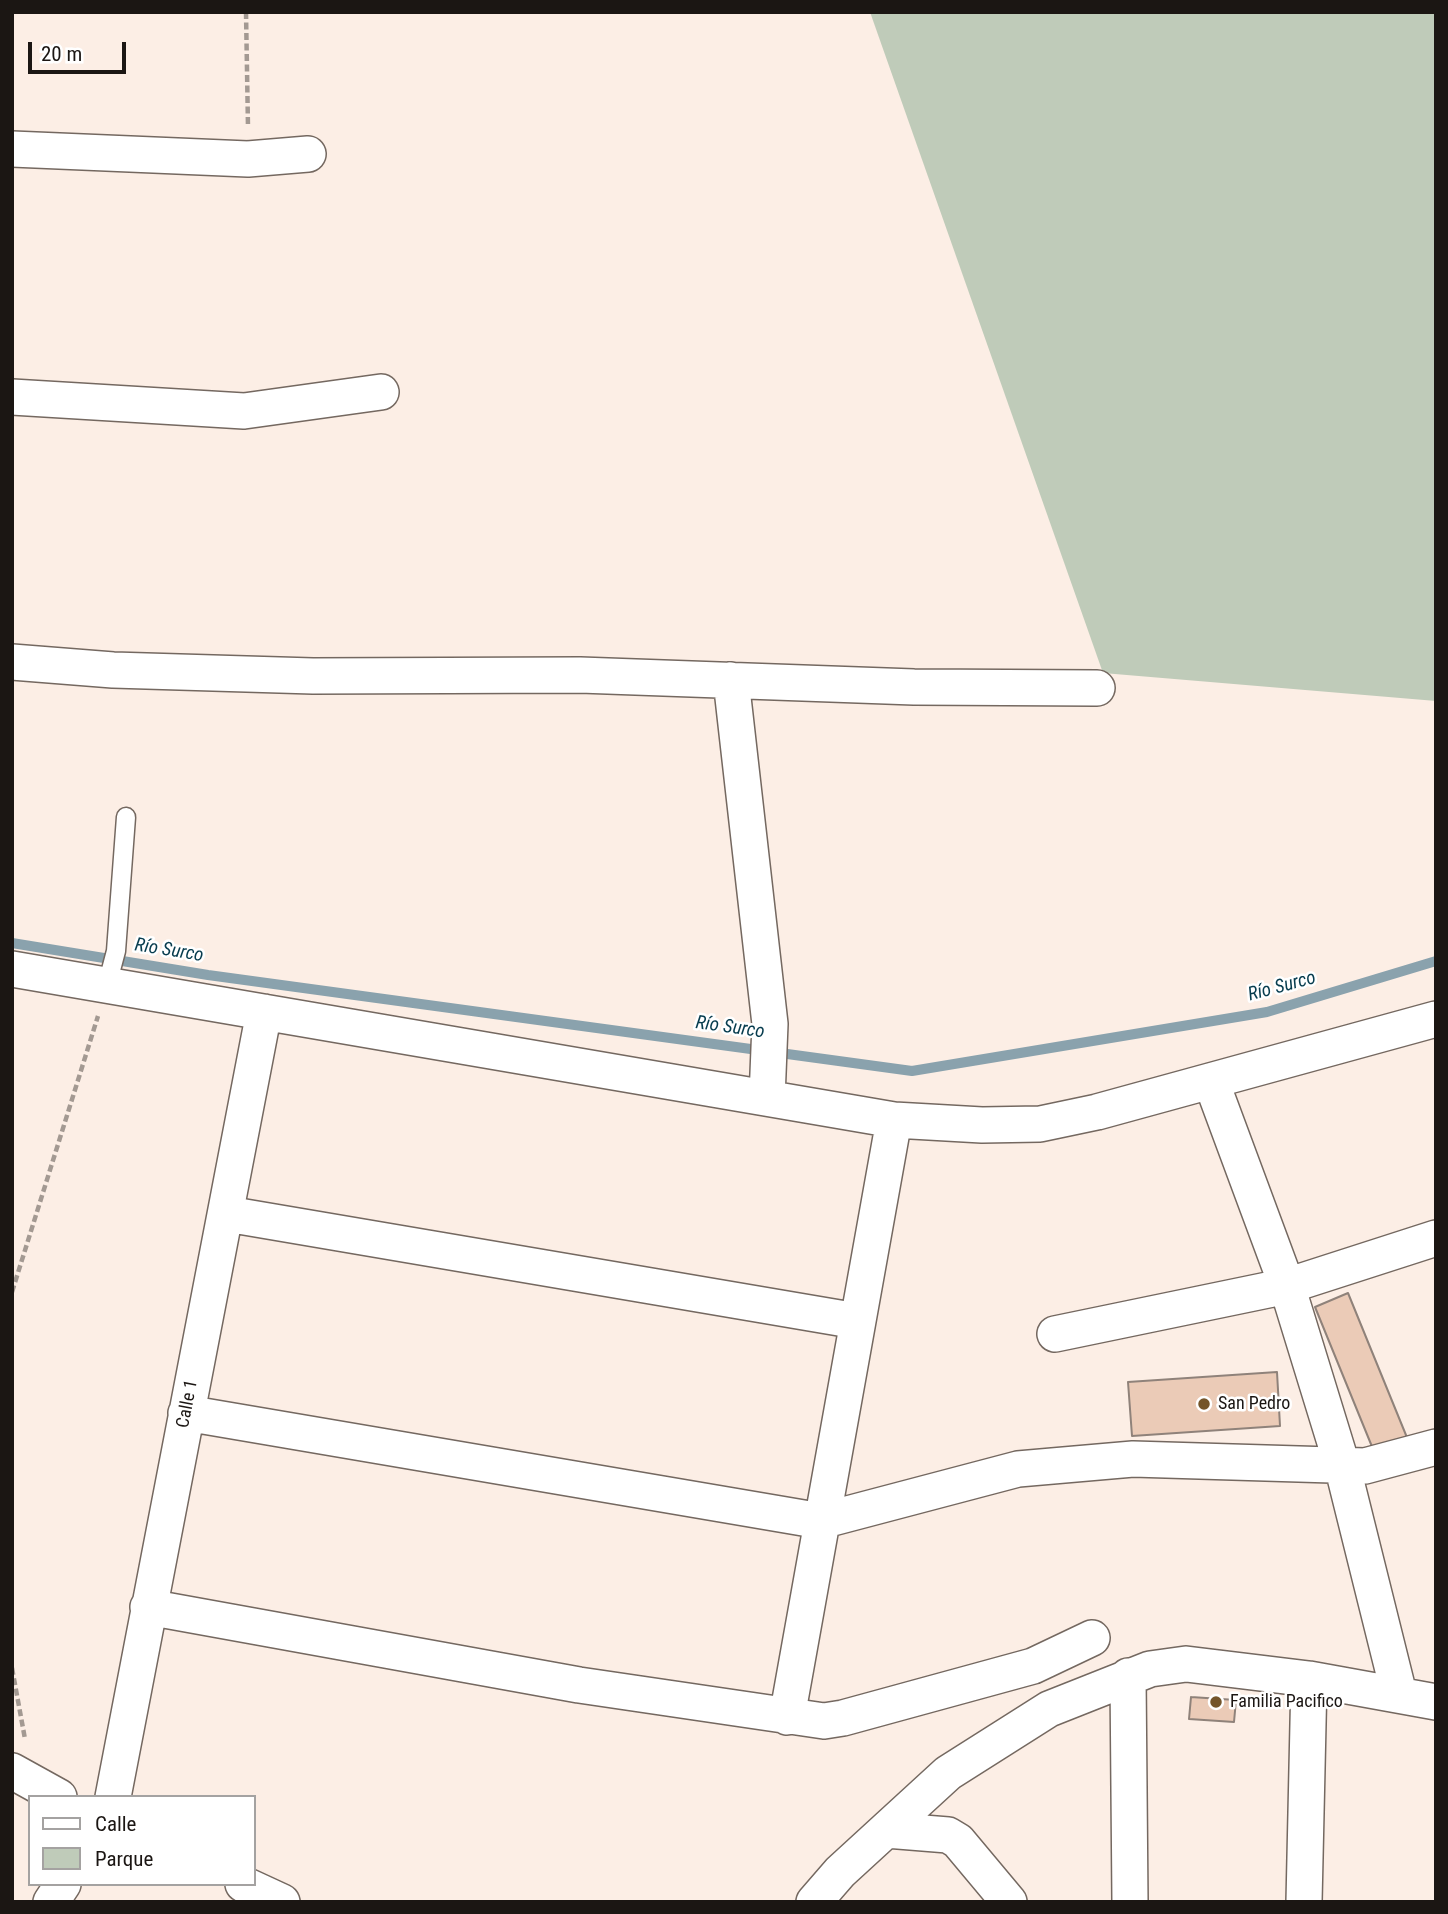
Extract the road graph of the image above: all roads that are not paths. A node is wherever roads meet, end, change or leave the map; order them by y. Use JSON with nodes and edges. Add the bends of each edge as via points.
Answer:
{"nodes":[{"id":1,"x":12,"y":149,"type":"edge"},
{"id":2,"x":308,"y":154,"type":"dead end"},
{"id":3,"x":381,"y":392,"type":"dead end"},
{"id":4,"x":12,"y":397,"type":"edge"},
{"id":5,"x":12,"y":662,"type":"edge"},
{"id":6,"x":731,"y":680,"type":"junction"},
{"id":7,"x":1097,"y":688,"type":"dead end"},
{"id":8,"x":126,"y":817,"type":"dead end"},
{"id":9,"x":112,"y":968,"type":"junction"},
{"id":10,"x":12,"y":969,"type":"edge"},
{"id":11,"x":264,"y":1012,"type":"junction"},
{"id":12,"x":1436,"y":1018,"type":"edge"},
{"id":13,"x":1211,"y":1081,"type":"junction"},
{"id":14,"x":768,"y":1085,"type":"junction"},
{"id":15,"x":894,"y":1120,"type":"junction"},
{"id":16,"x":227,"y":1214,"type":"junction"},
{"id":17,"x":1436,"y":1238,"type":"edge"},
{"id":18,"x":1287,"y":1286,"type":"junction"},
{"id":19,"x":857,"y":1321,"type":"junction"},
{"id":20,"x":1055,"y":1334,"type":"dead end"},
{"id":21,"x":186,"y":1413,"type":"junction"},
{"id":22,"x":1436,"y":1447,"type":"edge"},
{"id":23,"x":1342,"y":1465,"type":"junction"},
{"id":24,"x":821,"y":1521,"type":"junction"},
{"id":25,"x":148,"y":1606,"type":"junction"},
{"id":26,"x":1092,"y":1638,"type":"dead end"},
{"id":27,"x":1128,"y":1676,"type":"junction"},
{"id":28,"x":1309,"y":1679,"type":"junction"},
{"id":29,"x":1399,"y":1694,"type":"junction"},
{"id":30,"x":1436,"y":1702,"type":"edge"},
{"id":31,"x":787,"y":1717,"type":"junction"},
{"id":32,"x":113,"y":1795,"type":"edge"},
{"id":33,"x":886,"y":1830,"type":"junction"},
{"id":34,"x":62,"y":1886,"type":"edge"},
{"id":35,"x":247,"y":1886,"type":"edge"},
{"id":36,"x":51,"y":1902,"type":"edge"},
{"id":37,"x":282,"y":1902,"type":"edge"},
{"id":38,"x":814,"y":1902,"type":"edge"},
{"id":39,"x":1009,"y":1902,"type":"edge"},
{"id":40,"x":1130,"y":1902,"type":"edge"},
{"id":41,"x":1304,"y":1902,"type":"edge"}],
"edges":[{"from":1,"to":2,"type":"street","via":[[248,159]]},
{"from":3,"to":4,"type":"street","via":[[244,411]]},
{"from":5,"to":6,"type":"street","via":[[313,676],[580,675]]},
{"from":6,"to":7,"type":"street"},
{"from":6,"to":14,"type":"street","via":[[771,1037]]},
{"from":8,"to":9,"type":"lane"},
{"from":9,"to":10,"type":"street"},
{"from":9,"to":11,"type":"street"},
{"from":11,"to":14,"type":"street"},
{"from":11,"to":16,"type":"street","name":"Calle 1"},
{"from":12,"to":13,"type":"street"},
{"from":13,"to":15,"type":"street","via":[[1040,1124]]},
{"from":13,"to":18,"type":"street"},
{"from":14,"to":15,"type":"street"},
{"from":15,"to":19,"type":"street"},
{"from":16,"to":19,"type":"street"},
{"from":16,"to":21,"type":"street","name":"Calle 1"},
{"from":17,"to":18,"type":"street"},
{"from":18,"to":20,"type":"street"},
{"from":18,"to":23,"type":"street"},
{"from":19,"to":24,"type":"street"},
{"from":21,"to":24,"type":"street"},
{"from":21,"to":25,"type":"street","name":"Calle 1"},
{"from":22,"to":23,"type":"street","via":[[1390,1462]]},
{"from":23,"to":24,"type":"street","via":[[1133,1459],[1018,1469]]},
{"from":23,"to":29,"type":"street"},
{"from":24,"to":31,"type":"street"},
{"from":25,"to":31,"type":"street","via":[[579,1685]]},
{"from":25,"to":32,"type":"street","name":"Calle 1"},
{"from":26,"to":31,"type":"street","via":[[1032,1666],[834,1721]]},
{"from":27,"to":28,"type":"street","via":[[1186,1664]]},
{"from":27,"to":33,"type":"street","via":[[1049,1709],[948,1773]]},
{"from":27,"to":40,"type":"street"},
{"from":28,"to":29,"type":"street"},
{"from":28,"to":41,"type":"street"},
{"from":29,"to":30,"type":"street"},
{"from":33,"to":38,"type":"street"},
{"from":33,"to":39,"type":"street","via":[[947,1835],[958,1841]]},
{"from":34,"to":36,"type":"street"},
{"from":35,"to":37,"type":"street"}]}
